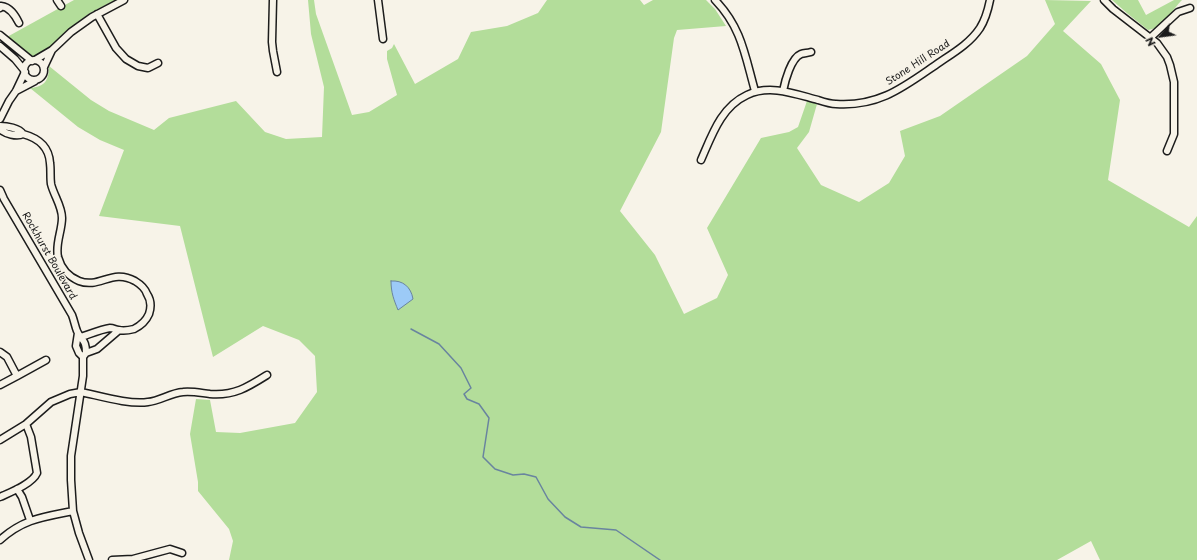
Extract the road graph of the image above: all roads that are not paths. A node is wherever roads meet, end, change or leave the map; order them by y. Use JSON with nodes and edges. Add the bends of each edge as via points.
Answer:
{"nodes":[{"id":1,"x":57,"y":0,"type":"edge"},
{"id":2,"x":124,"y":0,"type":"edge"},
{"id":3,"x":273,"y":0,"type":"edge"},
{"id":4,"x":378,"y":0,"type":"edge"},
{"id":5,"x":715,"y":0,"type":"edge"},
{"id":6,"x":990,"y":0,"type":"edge"},
{"id":7,"x":1104,"y":0,"type":"edge"},
{"id":8,"x":60,"y":6,"type":"dead end"},
{"id":9,"x":0,"y":8,"type":"edge"},
{"id":10,"x":1190,"y":8,"type":"dead end"},
{"id":11,"x":97,"y":14,"type":"junction"},
{"id":12,"x":19,"y":22,"type":"dead end"},
{"id":13,"x":0,"y":34,"type":"edge"},
{"id":14,"x":1150,"y":38,"type":"junction"},
{"id":15,"x":383,"y":39,"type":"dead end"},
{"id":16,"x":0,"y":46,"type":"edge"},
{"id":17,"x":52,"y":50,"type":"junction"},
{"id":18,"x":811,"y":52,"type":"dead end"},
{"id":19,"x":33,"y":61,"type":"junction"},
{"id":20,"x":158,"y":63,"type":"dead end"},
{"id":21,"x":44,"y":67,"type":"junction"},
{"id":22,"x":24,"y":71,"type":"junction"},
{"id":23,"x":277,"y":72,"type":"dead end"},
{"id":24,"x":35,"y":81,"type":"junction"},
{"id":25,"x":16,"y":91,"type":"junction"},
{"id":26,"x":755,"y":91,"type":"junction"},
{"id":27,"x":782,"y":91,"type":"junction"},
{"id":28,"x":0,"y":119,"type":"edge"},
{"id":29,"x":0,"y":128,"type":"edge"},
{"id":30,"x":1167,"y":151,"type":"dead end"},
{"id":31,"x":701,"y":160,"type":"dead end"},
{"id":32,"x":0,"y":190,"type":"edge"},
{"id":33,"x":118,"y":330,"type":"junction"},
{"id":34,"x":80,"y":335,"type":"junction"},
{"id":35,"x":0,"y":352,"type":"edge"},
{"id":36,"x":84,"y":355,"type":"junction"},
{"id":37,"x":46,"y":360,"type":"dead end"},
{"id":38,"x":267,"y":375,"type":"dead end"},
{"id":39,"x":18,"y":376,"type":"junction"},
{"id":40,"x":0,"y":385,"type":"edge"},
{"id":41,"x":81,"y":392,"type":"junction"},
{"id":42,"x":26,"y":424,"type":"junction"},
{"id":43,"x":0,"y":440,"type":"edge"},
{"id":44,"x":17,"y":489,"type":"junction"},
{"id":45,"x":0,"y":497,"type":"edge"},
{"id":46,"x":73,"y":511,"type":"junction"},
{"id":47,"x":30,"y":520,"type":"junction"},
{"id":48,"x":0,"y":540,"type":"edge"},
{"id":49,"x":182,"y":553,"type":"dead end"},
{"id":50,"x":89,"y":560,"type":"edge"},
{"id":51,"x":112,"y":560,"type":"edge"}],
"edges":[{"from":1,"to":8,"type":"street"},
{"from":2,"to":11,"type":"street"},
{"from":3,"to":23,"type":"street","via":[[272,42]]},
{"from":4,"to":15,"type":"street"},
{"from":5,"to":26,"type":"street","via":[[736,28]]},
{"from":6,"to":27,"type":"street","name":"Stone Hill Road","via":[[981,27],[968,41],[894,93],[866,102],[834,104]]},
{"from":7,"to":14,"type":"street"},
{"from":9,"to":12,"type":"street","via":[[1,6],[12,11]]},
{"from":10,"to":14,"type":"street","via":[[1178,12]]},
{"from":11,"to":17,"type":"street","via":[[71,32]]},
{"from":11,"to":20,"type":"street","via":[[116,48],[126,59],[148,68]]},
{"from":13,"to":19,"type":"street"},
{"from":14,"to":30,"type":"street","via":[[1157,42],[1167,57],[1174,82],[1174,134]]},
{"from":16,"to":22,"type":"street"},
{"from":17,"to":19,"type":"street"},
{"from":17,"to":21,"type":"street"},
{"from":18,"to":27,"type":"street","via":[[800,54],[795,60]]},
{"from":19,"to":21,"type":"street","via":[[41,63]]},
{"from":19,"to":22,"type":"street","via":[[26,64]]},
{"from":21,"to":24,"type":"street","via":[[43,76]]},
{"from":22,"to":24,"type":"street","via":[[28,78]]},
{"from":22,"to":25,"type":"street"},
{"from":24,"to":25,"type":"street"},
{"from":25,"to":28,"type":"street"},
{"from":26,"to":27,"type":"street","name":"Stone Hill Road"},
{"from":26,"to":31,"type":"street","name":"Stone Hill Road","via":[[734,102],[720,118]]},
{"from":29,"to":33,"type":"street","via":[[3,132],[34,138],[46,148],[50,159],[52,185],[62,215],[57,250],[63,269],[74,279],[85,283],[115,276],[128,278],[147,292],[150,310],[145,320],[133,329]]},
{"from":32,"to":34,"type":"street","name":"Rockhurst Boulevard","via":[[72,314]]},
{"from":33,"to":34,"type":"street","via":[[107,329]]},
{"from":33,"to":36,"type":"street","via":[[97,349]]},
{"from":34,"to":36,"type":"street","name":"Rockhurst Boulevard","via":[[86,346]]},
{"from":34,"to":36,"type":"street","name":"Rockhurst Boulevard","via":[[76,346],[79,353]]},
{"from":35,"to":39,"type":"street"},
{"from":36,"to":41,"type":"street","name":"Rockhurst Boulevard"},
{"from":37,"to":39,"type":"street"},
{"from":38,"to":41,"type":"street","via":[[234,392],[177,392],[146,403]]},
{"from":39,"to":40,"type":"street"},
{"from":41,"to":42,"type":"street","via":[[51,402]]},
{"from":41,"to":46,"type":"street","name":"Rockhurst Boulevard","via":[[71,456]]},
{"from":42,"to":43,"type":"street"},
{"from":42,"to":44,"type":"street","via":[[32,438],[37,473],[31,481]]},
{"from":44,"to":45,"type":"street"},
{"from":44,"to":47,"type":"street"},
{"from":46,"to":47,"type":"street"},
{"from":46,"to":50,"type":"street","name":"Rockhurst Boulevard"},
{"from":47,"to":48,"type":"street","via":[[14,528]]},
{"from":49,"to":51,"type":"street","via":[[170,550],[133,559]]}]}
